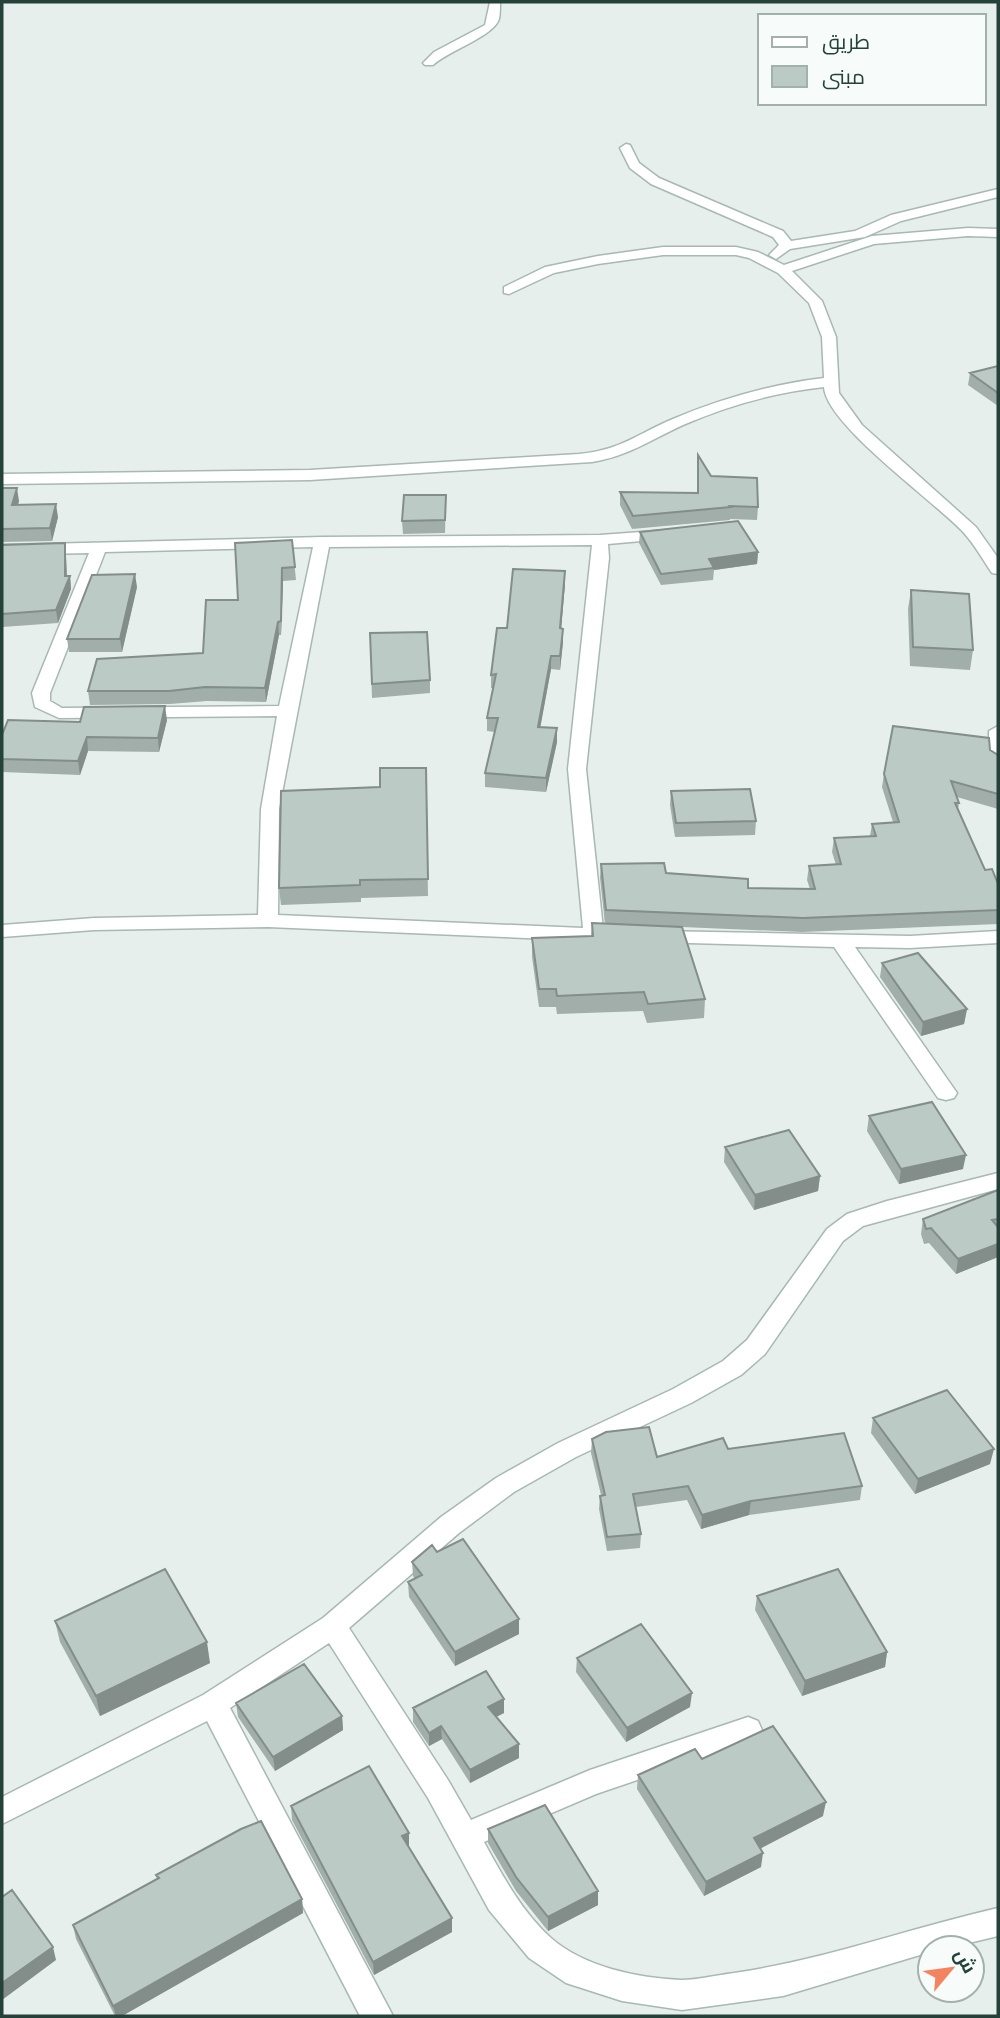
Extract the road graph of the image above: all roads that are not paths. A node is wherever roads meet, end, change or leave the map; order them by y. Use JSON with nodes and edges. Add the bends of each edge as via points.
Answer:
{"nodes":[{"id":1,"x":495,"y":2,"type":"edge"},
{"id":2,"x":429,"y":63,"type":"dead end"},
{"id":3,"x":626,"y":148,"type":"dead end"},
{"id":4,"x":998,"y":193,"type":"edge"},
{"id":5,"x":998,"y":233,"type":"edge"},
{"id":6,"x":786,"y":246,"type":"junction"},
{"id":7,"x":766,"y":261,"type":"junction"},
{"id":8,"x":783,"y":270,"type":"junction"},
{"id":9,"x":509,"y":290,"type":"dead end"},
{"id":10,"x":832,"y":382,"type":"junction"},
{"id":11,"x":2,"y":479,"type":"edge"},
{"id":12,"x":685,"y":533,"type":"edge"},
{"id":13,"x":600,"y":540,"type":"junction"},
{"id":14,"x":322,"y":542,"type":"junction"},
{"id":15,"x":99,"y":548,"type":"junction"},
{"id":16,"x":2,"y":550,"type":"edge"},
{"id":17,"x":998,"y":569,"type":"edge"},
{"id":18,"x":287,"y":711,"type":"junction"},
{"id":19,"x":998,"y":731,"type":"edge"},
{"id":20,"x":998,"y":762,"type":"edge"},
{"id":21,"x":268,"y":921,"type":"junction"},
{"id":22,"x":2,"y":931,"type":"edge"},
{"id":23,"x":594,"y":935,"type":"junction"},
{"id":24,"x":998,"y":937,"type":"edge"},
{"id":25,"x":841,"y":942,"type":"junction"},
{"id":26,"x":946,"y":1093,"type":"dead end"},
{"id":27,"x":995,"y":1187,"type":"edge"},
{"id":28,"x":333,"y":1626,"type":"junction"},
{"id":29,"x":213,"y":1704,"type":"junction"},
{"id":30,"x":748,"y":1730,"type":"dead end"},
{"id":31,"x":2,"y":1811,"type":"edge"},
{"id":32,"x":465,"y":1836,"type":"junction"},
{"id":33,"x":998,"y":1922,"type":"edge"},
{"id":34,"x":377,"y":2016,"type":"edge"}],
"edges":[{"from":1,"to":2,"type":"street","via":[[489,27]]},
{"from":3,"to":6,"type":"street","via":[[634,165],[655,181],[778,234]]},
{"from":4,"to":6,"type":"street","via":[[903,216],[840,239]]},
{"from":5,"to":8,"type":"street","via":[[872,240]]},
{"from":6,"to":7,"type":"street"},
{"from":7,"to":8,"type":"street"},
{"from":7,"to":9,"type":"street","via":[[736,251],[642,254],[564,266]]},
{"from":8,"to":10,"type":"street","via":[[816,301],[830,337]]},
{"from":10,"to":11,"type":"street","via":[[801,385],[704,413],[624,449],[588,458],[186,480]]},
{"from":10,"to":17,"type":"street","via":[[832,393],[857,428],[970,530]]},
{"from":12,"to":13,"type":"street"},
{"from":13,"to":14,"type":"street"},
{"from":13,"to":23,"type":"street","via":[[577,769]]},
{"from":14,"to":15,"type":"street"},
{"from":14,"to":18,"type":"street"},
{"from":15,"to":16,"type":"street"},
{"from":15,"to":18,"type":"street","via":[[41,693],[41,703],[59,713]]},
{"from":18,"to":21,"type":"street","via":[[270,809]]},
{"from":19,"to":20,"type":"street"},
{"from":21,"to":22,"type":"street","via":[[94,924]]},
{"from":21,"to":23,"type":"street"},
{"from":23,"to":25,"type":"street"},
{"from":24,"to":25,"type":"street"},
{"from":25,"to":26,"type":"street"},
{"from":27,"to":28,"type":"street","via":[[855,1220],[835,1235],[756,1346],[732,1368],[505,1485],[450,1525]]},
{"from":28,"to":29,"type":"street"},
{"from":28,"to":32,"type":"street"},
{"from":29,"to":31,"type":"street"},
{"from":29,"to":34,"type":"street"},
{"from":30,"to":32,"type":"street","via":[[590,1783]]},
{"from":32,"to":33,"type":"street","via":[[500,1899],[540,1948],[577,1972],[634,1988],[682,1995],[783,1981]]}]}
